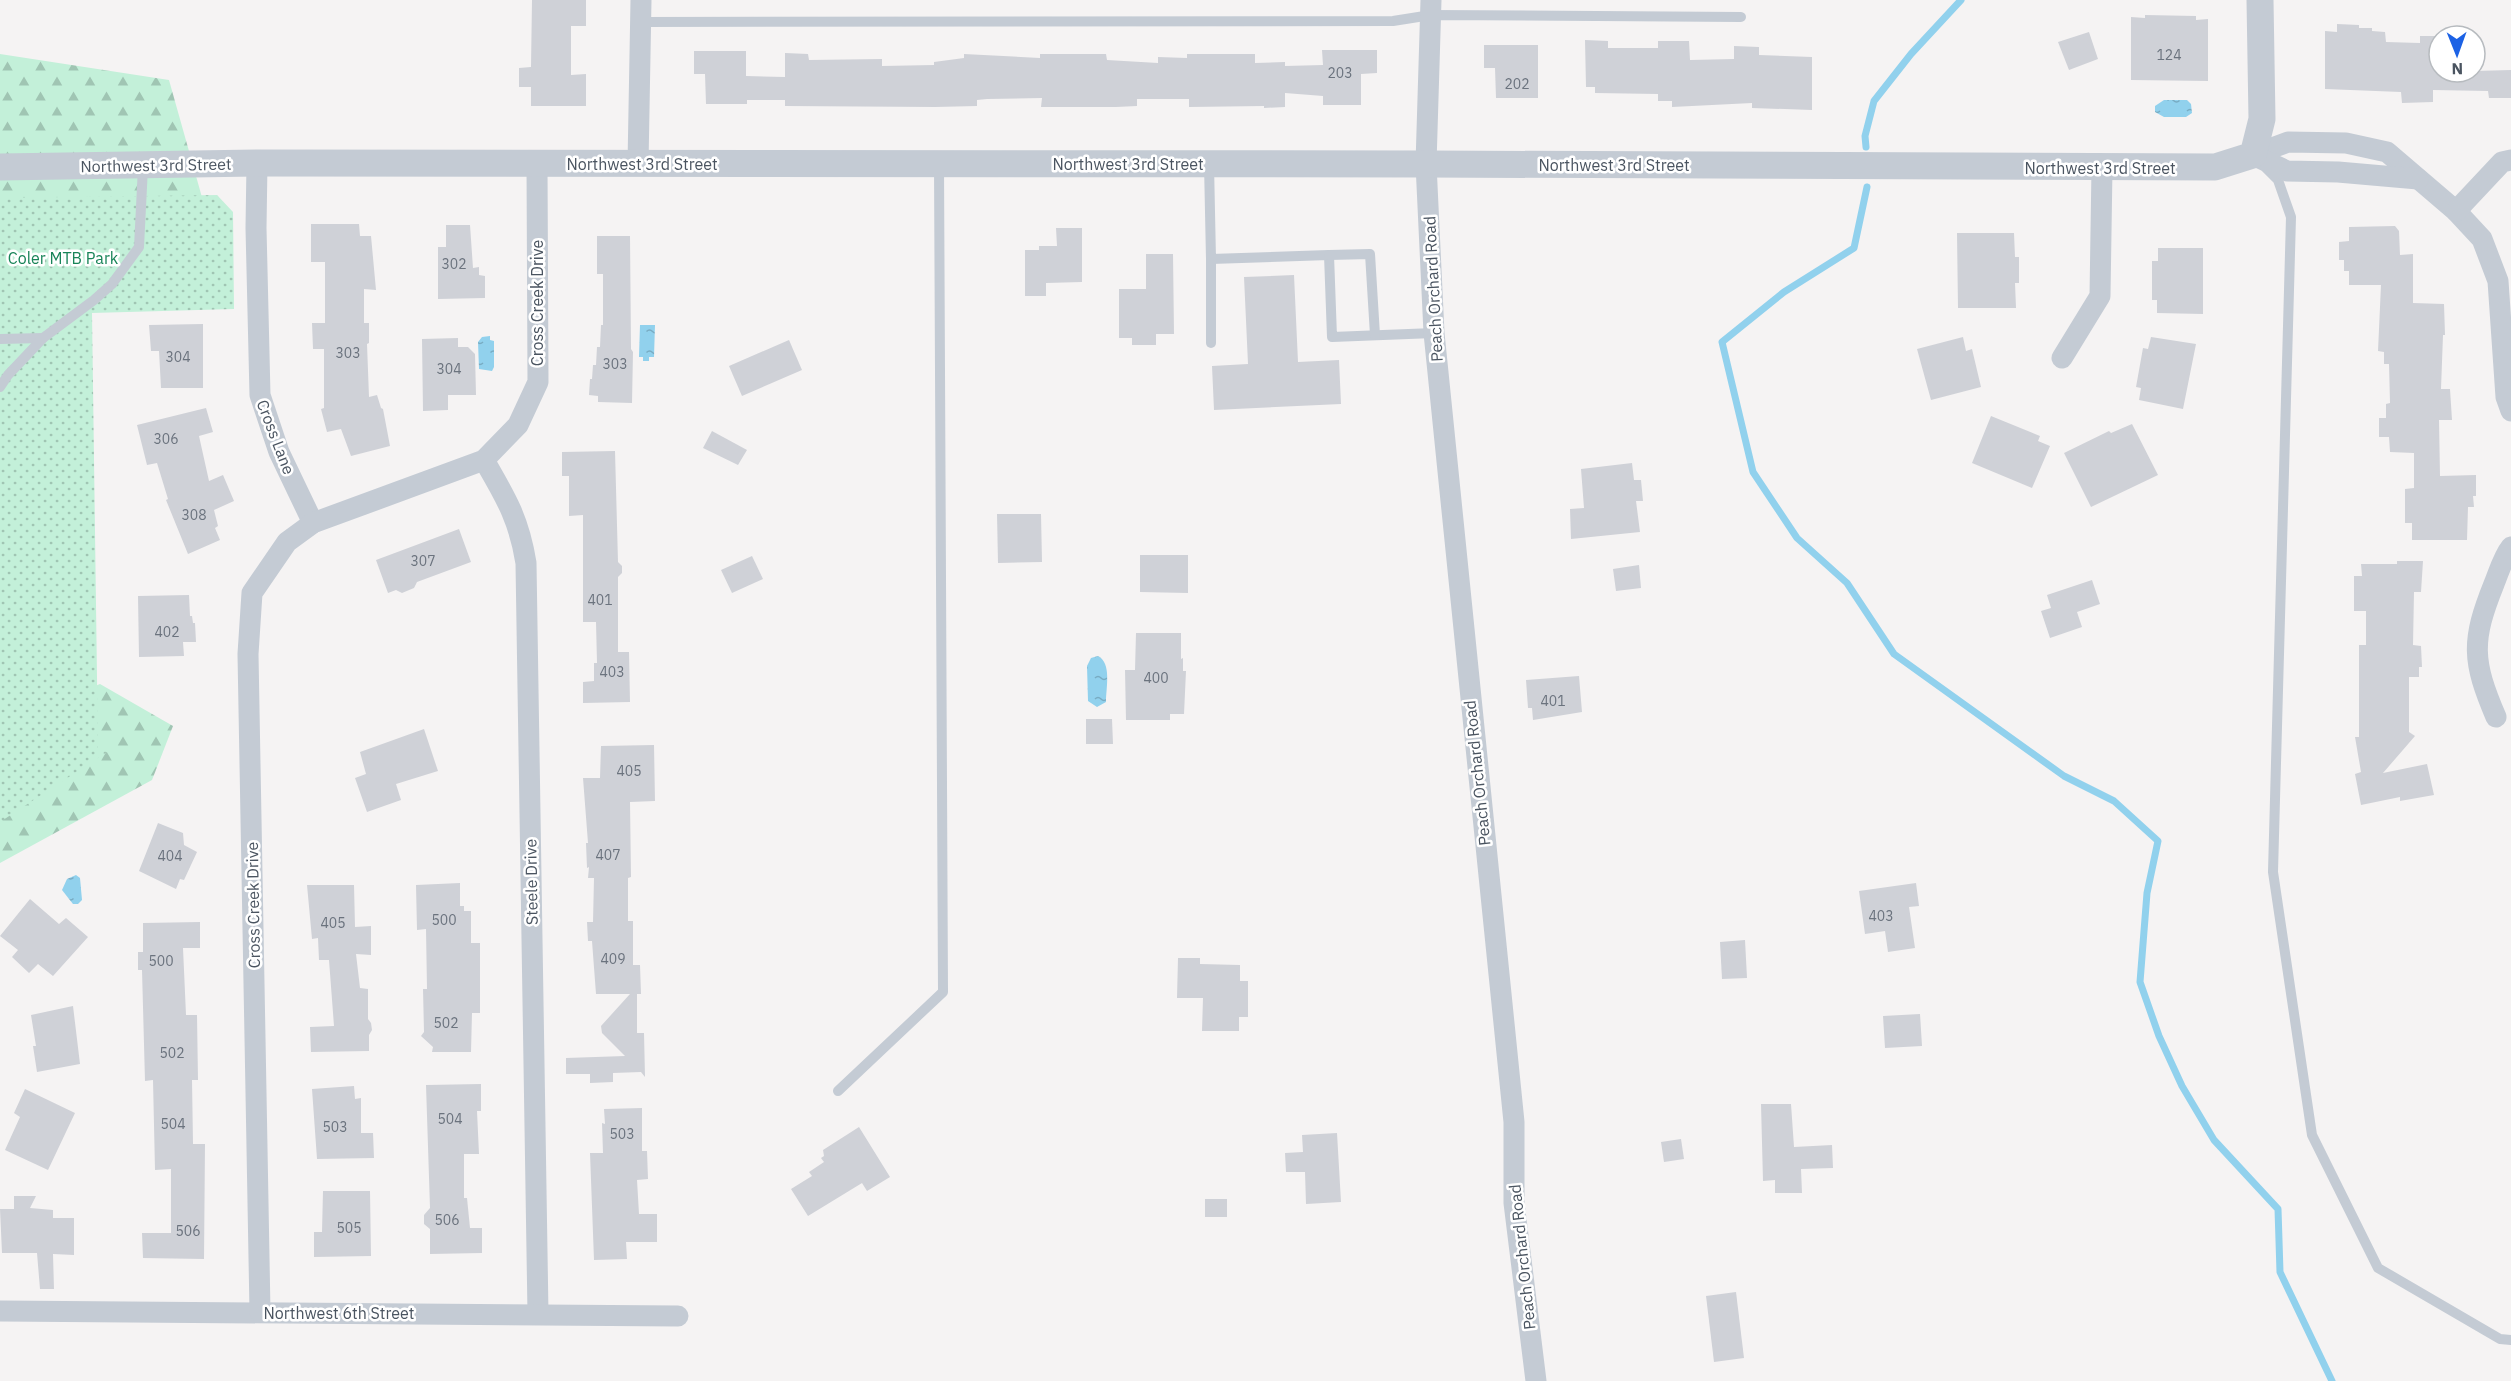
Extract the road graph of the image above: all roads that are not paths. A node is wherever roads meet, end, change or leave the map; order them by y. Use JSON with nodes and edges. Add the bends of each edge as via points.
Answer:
{"nodes":[{"id":1,"x":641,"y":0,"type":"edge"},
{"id":2,"x":2260,"y":0,"type":"edge"},
{"id":3,"x":1431,"y":7,"type":"edge"},
{"id":4,"x":1741,"y":17,"type":"dead end"},
{"id":5,"x":641,"y":22,"type":"junction"},
{"id":6,"x":2253,"y":155,"type":"junction"},
{"id":7,"x":2511,"y":160,"type":"edge"},
{"id":8,"x":257,"y":163,"type":"junction"},
{"id":9,"x":537,"y":164,"type":"junction"},
{"id":10,"x":638,"y":164,"type":"junction"},
{"id":11,"x":1209,"y":164,"type":"junction"},
{"id":12,"x":1426,"y":164,"type":"junction"},
{"id":13,"x":939,"y":165,"type":"junction"},
{"id":14,"x":0,"y":167,"type":"edge"},
{"id":15,"x":142,"y":167,"type":"junction"},
{"id":16,"x":2102,"y":168,"type":"junction"},
{"id":17,"x":2418,"y":179,"type":"junction"},
{"id":18,"x":2456,"y":211,"type":"junction"},
{"id":19,"x":1329,"y":255,"type":"junction"},
{"id":20,"x":1211,"y":259,"type":"junction"},
{"id":21,"x":1434,"y":333,"type":"junction"},
{"id":22,"x":1375,"y":335,"type":"junction"},
{"id":23,"x":43,"y":338,"type":"junction"},
{"id":24,"x":0,"y":339,"type":"edge"},
{"id":25,"x":1211,"y":343,"type":"dead end"},
{"id":26,"x":2062,"y":358,"type":"dead end"},
{"id":27,"x":0,"y":387,"type":"edge"},
{"id":28,"x":2511,"y":411,"type":"edge"},
{"id":29,"x":484,"y":460,"type":"junction"},
{"id":30,"x":313,"y":523,"type":"junction"},
{"id":31,"x":2511,"y":547,"type":"edge"},
{"id":32,"x":2496,"y":717,"type":"dead end"},
{"id":33,"x":838,"y":1091,"type":"dead end"},
{"id":34,"x":0,"y":1311,"type":"edge"},
{"id":35,"x":260,"y":1312,"type":"junction"},
{"id":36,"x":538,"y":1314,"type":"junction"},
{"id":37,"x":678,"y":1316,"type":"dead end"},
{"id":38,"x":2511,"y":1340,"type":"edge"},
{"id":39,"x":1536,"y":1381,"type":"edge"}],
"edges":[{"from":1,"to":5,"type":"street"},
{"from":2,"to":6,"type":"street","via":[[2262,119]]},
{"from":3,"to":4,"type":"lane"},
{"from":3,"to":5,"type":"lane","via":[[1393,21]]},
{"from":3,"to":12,"type":"street","name":"Peach Orchard Road"},
{"from":5,"to":10,"type":"street"},
{"from":6,"to":16,"type":"street","name":"Northwest 3rd Street","via":[[2215,167]]},
{"from":6,"to":17,"type":"street","via":[[2287,171]]},
{"from":6,"to":17,"type":"street","via":[[2288,142],[2346,143],[2387,152]]},
{"from":6,"to":38,"type":"lane","via":[[2278,180],[2291,218],[2273,872],[2312,1135],[2378,1268],[2500,1339]]},
{"from":7,"to":18,"type":"street","via":[[2502,162]]},
{"from":8,"to":9,"type":"street","name":"Northwest 3rd Street"},
{"from":8,"to":15,"type":"street","name":"Northwest 3rd Street"},
{"from":8,"to":30,"type":"street","name":"Cross Lane","via":[[260,394],[279,452]]},
{"from":9,"to":10,"type":"street","name":"Northwest 3rd Street"},
{"from":9,"to":29,"type":"street","name":"Cross Creek Drive","via":[[538,382],[518,425]]},
{"from":10,"to":13,"type":"street","name":"Northwest 3rd Street"},
{"from":11,"to":12,"type":"street","name":"Northwest 3rd Street"},
{"from":11,"to":13,"type":"street","name":"Northwest 3rd Street"},
{"from":11,"to":20,"type":"lane"},
{"from":12,"to":16,"type":"street","name":"Northwest 3rd Street"},
{"from":12,"to":21,"type":"street","name":"Peach Orchard Road"},
{"from":13,"to":33,"type":"lane","via":[[943,992]]},
{"from":14,"to":15,"type":"street","name":"Northwest 3rd Street"},
{"from":15,"to":23,"type":"lane","via":[[139,247],[112,284]]},
{"from":16,"to":26,"type":"street","via":[[2100,296]]},
{"from":17,"to":18,"type":"street"},
{"from":18,"to":28,"type":"street","via":[[2482,239],[2498,281],[2506,397]]},
{"from":19,"to":20,"type":"lane"},
{"from":19,"to":22,"type":"lane","via":[[1370,254]]},
{"from":19,"to":22,"type":"lane","via":[[1332,337]]},
{"from":20,"to":25,"type":"lane"},
{"from":21,"to":22,"type":"lane"},
{"from":21,"to":39,"type":"street","name":"Peach Orchard Road","via":[[1514,1122],[1514,1203]]},
{"from":23,"to":24,"type":"lane"},
{"from":23,"to":27,"type":"lane"},
{"from":29,"to":30,"type":"street"},
{"from":29,"to":36,"type":"street","name":"Steele Drive","via":[[515,517],[526,563]]},
{"from":30,"to":35,"type":"street","name":"Cross Creek Drive","via":[[287,542],[252,593],[251,603],[248,654]]},
{"from":31,"to":32,"type":"street","via":[[2477,636],[2482,685]]},
{"from":34,"to":35,"type":"street","name":"Northwest 6th Street"},
{"from":35,"to":36,"type":"street","name":"Northwest 6th Street"},
{"from":36,"to":37,"type":"street","name":"Northwest 6th Street"}]}
